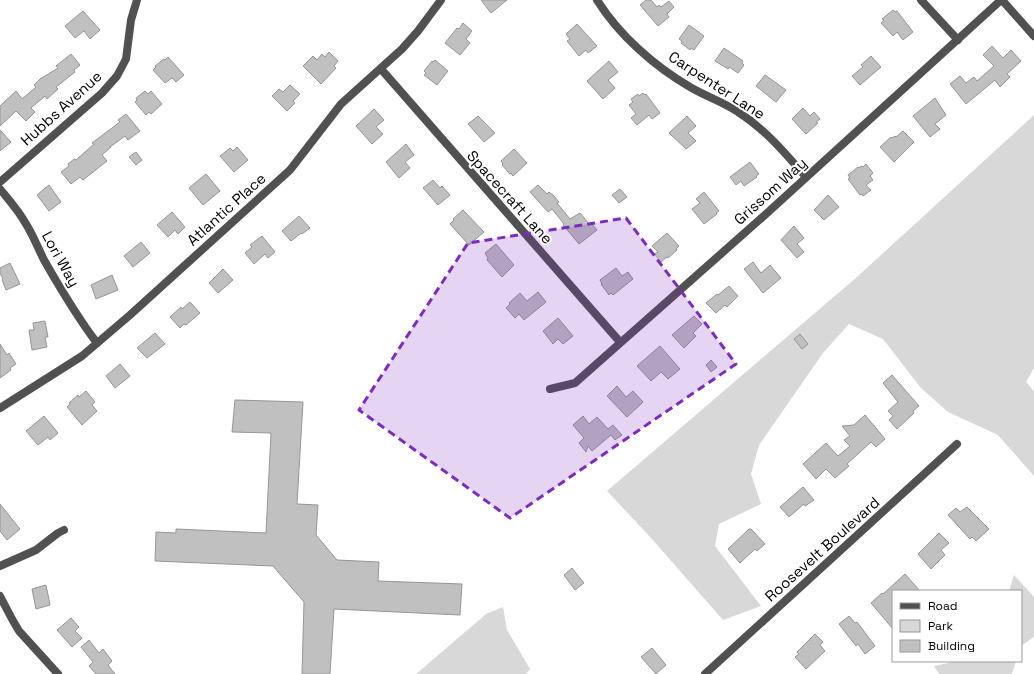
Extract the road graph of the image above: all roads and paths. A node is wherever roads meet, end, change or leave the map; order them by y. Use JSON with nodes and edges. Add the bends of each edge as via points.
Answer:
{"nodes":[{"id":1,"x":137,"y":0,"type":"edge"},
{"id":2,"x":441,"y":0,"type":"edge"},
{"id":3,"x":597,"y":0,"type":"edge"},
{"id":4,"x":922,"y":0,"type":"edge"},
{"id":5,"x":1002,"y":0,"type":"edge"},
{"id":6,"x":1034,"y":36,"type":"edge"},
{"id":7,"x":958,"y":40,"type":"junction"},
{"id":8,"x":380,"y":69,"type":"junction"},
{"id":9,"x":806,"y":177,"type":"junction"},
{"id":10,"x":0,"y":182,"type":"edge"},
{"id":11,"x":0,"y":190,"type":"edge"},
{"id":12,"x":97,"y":342,"type":"junction"},
{"id":13,"x":620,"y":342,"type":"junction"},
{"id":14,"x":550,"y":389,"type":"dead end"},
{"id":15,"x":0,"y":408,"type":"edge"},
{"id":16,"x":957,"y":444,"type":"dead end"},
{"id":17,"x":64,"y":530,"type":"dead end"},
{"id":18,"x":0,"y":566,"type":"edge"},
{"id":19,"x":0,"y":596,"type":"edge"},
{"id":20,"x":58,"y":674,"type":"edge"},
{"id":21,"x":705,"y":674,"type":"edge"}],
"edges":[{"from":1,"to":10,"type":"street","name":"Hubbs Avenue","via":[[131,20],[126,59],[117,76],[102,93]]},
{"from":2,"to":8,"type":"street","name":"Atlantic Place","via":[[418,31]]},
{"from":3,"to":9,"type":"street","name":"Carpenter Lane","via":[[620,29],[665,70],[756,124]]},
{"from":4,"to":7,"type":"street"},
{"from":5,"to":6,"type":"street"},
{"from":5,"to":7,"type":"street","name":"Grissom Way"},
{"from":7,"to":9,"type":"street","name":"Grissom Way"},
{"from":8,"to":12,"type":"street","name":"Atlantic Place","via":[[341,104],[290,170]]},
{"from":8,"to":13,"type":"street","name":"Spacecraft Lane"},
{"from":9,"to":13,"type":"street","name":"Grissom Way"},
{"from":11,"to":12,"type":"street","name":"Lori Way","via":[[14,205],[68,301]]},
{"from":12,"to":15,"type":"street","name":"Atlantic Place","via":[[82,356]]},
{"from":13,"to":14,"type":"street","name":"Grissom Way","via":[[575,383]]},
{"from":16,"to":21,"type":"street","name":"Roosevelt Boulevard"},
{"from":17,"to":18,"type":"street","via":[[36,550]]},
{"from":19,"to":20,"type":"street","via":[[20,631]]}]}
